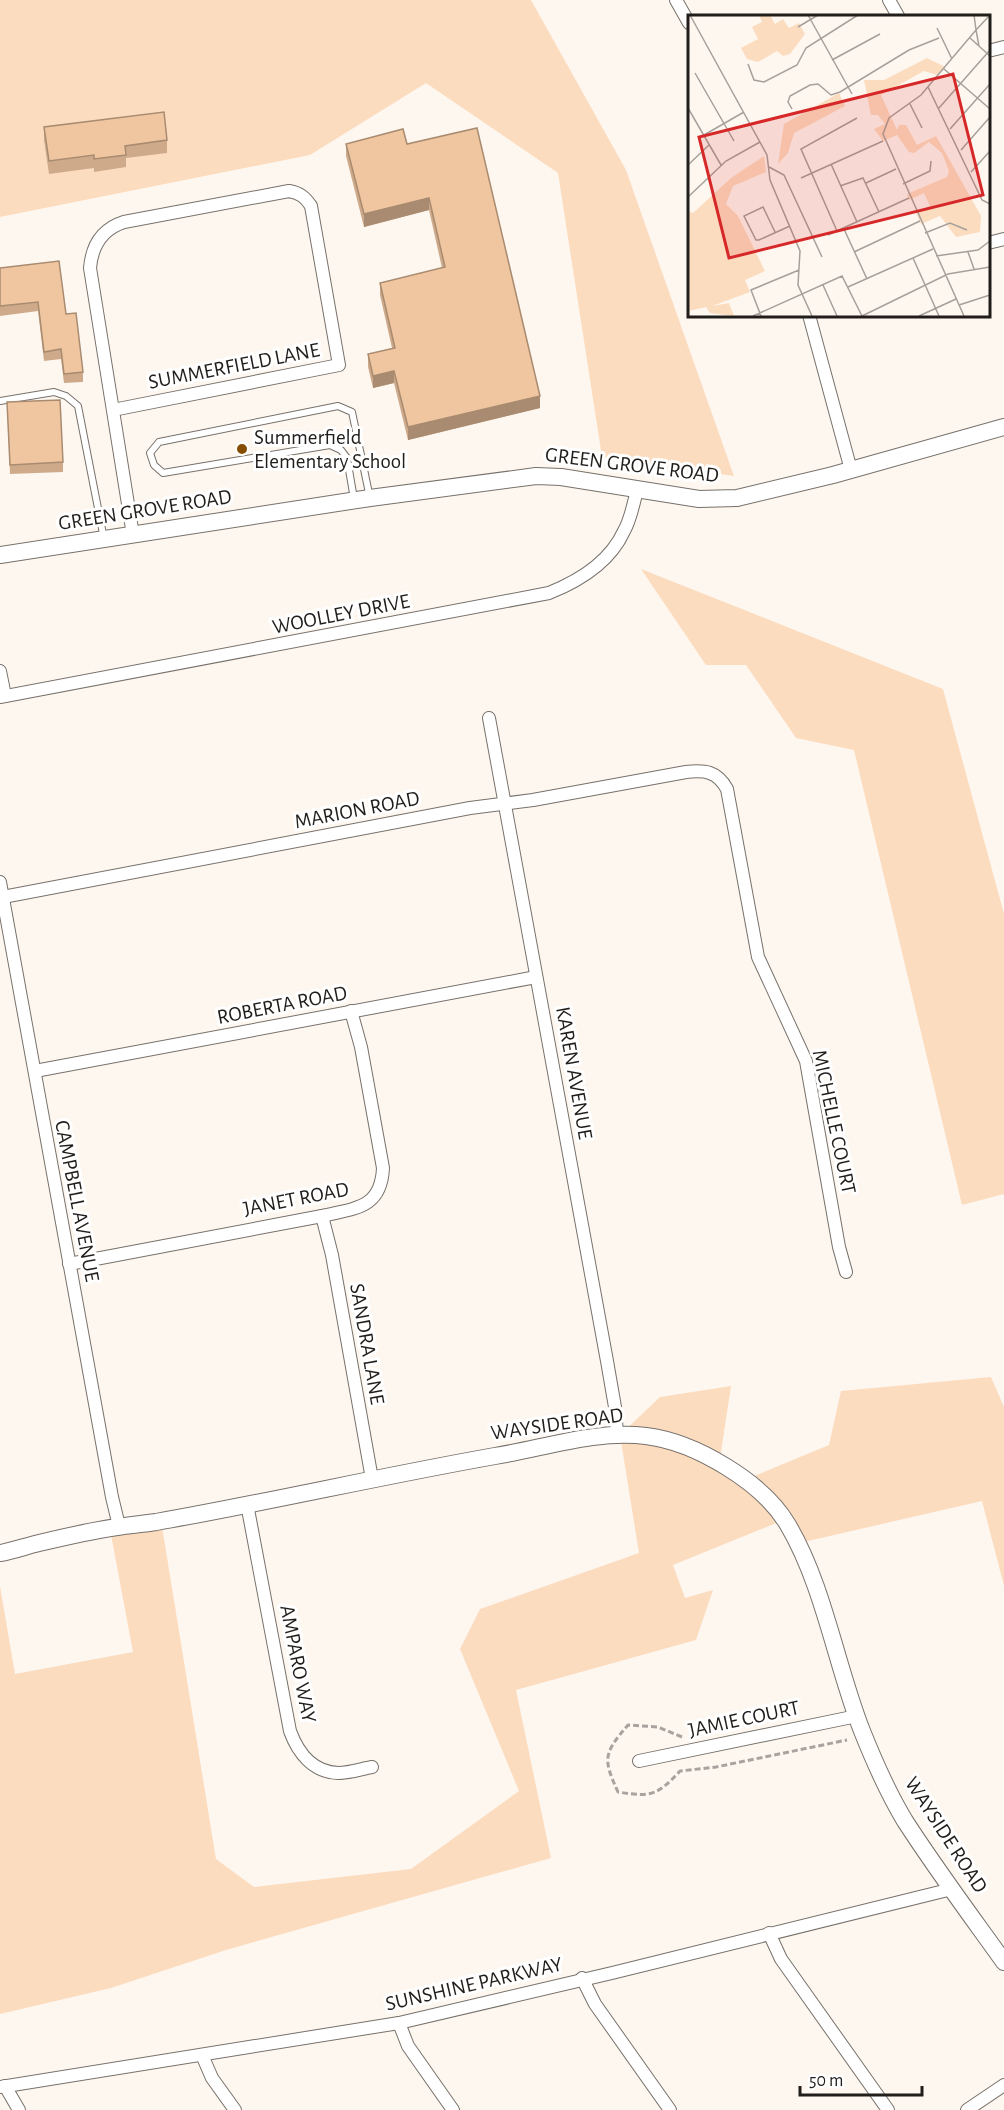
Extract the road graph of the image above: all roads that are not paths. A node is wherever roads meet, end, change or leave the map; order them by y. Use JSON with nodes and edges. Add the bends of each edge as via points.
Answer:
{"nodes":[{"id":1,"x":676,"y":0,"type":"edge"},
{"id":2,"x":889,"y":0,"type":"edge"},
{"id":3,"x":897,"y":15,"type":"edge"},
{"id":4,"x":688,"y":21,"type":"edge"},
{"id":5,"x":1004,"y":46,"type":"edge"},
{"id":6,"x":989,"y":50,"type":"edge"},
{"id":7,"x":1004,"y":238,"type":"edge"},
{"id":8,"x":989,"y":242,"type":"edge"},
{"id":9,"x":809,"y":316,"type":"edge"},
{"id":10,"x":0,"y":401,"type":"edge"},
{"id":11,"x":113,"y":410,"type":"junction"},
{"id":12,"x":1004,"y":427,"type":"edge"},
{"id":13,"x":851,"y":470,"type":"junction"},
{"id":14,"x":637,"y":490,"type":"junction"},
{"id":15,"x":362,"y":500,"type":"junction"},
{"id":16,"x":132,"y":535,"type":"junction"},
{"id":17,"x":104,"y":539,"type":"junction"},
{"id":18,"x":0,"y":555,"type":"edge"},
{"id":19,"x":0,"y":671,"type":"edge"},
{"id":20,"x":2,"y":697,"type":"edge"},
{"id":21,"x":489,"y":718,"type":"dead end"},
{"id":22,"x":718,"y":777,"type":"joint"},
{"id":23,"x":505,"y":804,"type":"junction"},
{"id":24,"x":0,"y":882,"type":"edge"},
{"id":25,"x":3,"y":897,"type":"junction"},
{"id":26,"x":14,"y":956,"type":"junction"},
{"id":27,"x":0,"y":958,"type":"edge"},
{"id":28,"x":536,"y":977,"type":"junction"},
{"id":29,"x":351,"y":1011,"type":"junction"},
{"id":30,"x":35,"y":1071,"type":"junction"},
{"id":31,"x":322,"y":1216,"type":"junction"},
{"id":32,"x":69,"y":1264,"type":"junction"},
{"id":33,"x":846,"y":1272,"type":"dead end"},
{"id":34,"x":617,"y":1434,"type":"junction"},
{"id":35,"x":372,"y":1479,"type":"junction"},
{"id":36,"x":247,"y":1504,"type":"junction"},
{"id":37,"x":119,"y":1526,"type":"junction"},
{"id":38,"x":0,"y":1553,"type":"edge"},
{"id":39,"x":857,"y":1716,"type":"junction"},
{"id":40,"x":639,"y":1761,"type":"dead end"},
{"id":41,"x":372,"y":1767,"type":"dead end"},
{"id":42,"x":952,"y":1889,"type":"junction"},
{"id":43,"x":769,"y":1933,"type":"junction"},
{"id":44,"x":1004,"y":1962,"type":"edge"},
{"id":45,"x":582,"y":1978,"type":"junction"},
{"id":46,"x":399,"y":2023,"type":"junction"},
{"id":47,"x":202,"y":2055,"type":"junction"},
{"id":48,"x":1004,"y":2085,"type":"edge"},
{"id":49,"x":2,"y":2087,"type":"edge"},
{"id":50,"x":19,"y":2110,"type":"edge"},
{"id":51,"x":234,"y":2110,"type":"edge"},
{"id":52,"x":453,"y":2110,"type":"edge"},
{"id":53,"x":670,"y":2110,"type":"edge"},
{"id":54,"x":888,"y":2110,"type":"edge"},
{"id":55,"x":967,"y":2110,"type":"edge"}],
"edges":[{"from":1,"to":4,"type":"street"},
{"from":2,"to":3,"type":"street"},
{"from":5,"to":6,"type":"street"},
{"from":7,"to":8,"type":"street"},
{"from":9,"to":13,"type":"street"},
{"from":10,"to":17,"type":"lane","via":[[54,392],[78,406]]},
{"from":11,"to":11,"type":"street","name":"SUMMERFIELD LANE","via":[[339,365],[311,206],[305,197],[289,191],[124,222],[104,232],[91,254],[90,268]]},
{"from":11,"to":16,"type":"street","name":"SUMMERFIELD LANE"},
{"from":12,"to":13,"type":"street","name":"GREEN GROVE ROAD"},
{"from":13,"to":14,"type":"street","name":"GREEN GROVE ROAD","via":[[738,498],[699,499]]},
{"from":14,"to":15,"type":"street","name":"GREEN GROVE ROAD","via":[[536,476]]},
{"from":14,"to":20,"type":"street","name":"WOOLLEY DRIVE","via":[[624,533],[611,551],[588,573],[549,593]]},
{"from":15,"to":15,"type":"lane","via":[[352,412],[338,406],[159,442],[150,453],[154,465],[162,472],[330,445],[347,458]]},
{"from":15,"to":16,"type":"street","name":"GREEN GROVE ROAD"},
{"from":16,"to":17,"type":"street","name":"GREEN GROVE ROAD"},
{"from":17,"to":18,"type":"street","name":"GREEN GROVE ROAD"},
{"from":19,"to":20,"type":"street"},
{"from":21,"to":23,"type":"street","name":"KAREN AVENUE"},
{"from":22,"to":23,"type":"street","name":"MARION ROAD","via":[[702,770],[686,772]]},
{"from":22,"to":33,"type":"street","name":"MICHELLE COURT","via":[[731,804],[758,957],[806,1060]]},
{"from":23,"to":25,"type":"street","name":"MARION ROAD"},
{"from":23,"to":28,"type":"street","name":"KAREN AVENUE"},
{"from":24,"to":25,"type":"street","name":"CAMPBELL AVENUE"},
{"from":25,"to":26,"type":"street","name":"CAMPBELL AVENUE"},
{"from":26,"to":27,"type":"street"},
{"from":26,"to":30,"type":"street","name":"CAMPBELL AVENUE"},
{"from":28,"to":29,"type":"street","name":"ROBERTA ROAD"},
{"from":28,"to":34,"type":"street","name":"KAREN AVENUE"},
{"from":29,"to":30,"type":"street","name":"ROBERTA ROAD"},
{"from":29,"to":31,"type":"street","name":"JANET ROAD","via":[[363,1058],[383,1182],[371,1201],[361,1207]]},
{"from":30,"to":32,"type":"street","name":"CAMPBELL AVENUE"},
{"from":31,"to":32,"type":"street","name":"JANET ROAD"},
{"from":31,"to":35,"type":"street","name":"SANDRA LANE"},
{"from":32,"to":37,"type":"street","name":"CAMPBELL AVENUE"},
{"from":34,"to":35,"type":"street","name":"WAYSIDE ROAD"},
{"from":34,"to":39,"type":"street","name":"WAYSIDE ROAD","via":[[671,1440],[695,1449],[746,1481],[777,1510],[803,1554]]},
{"from":35,"to":36,"type":"street","name":"WAYSIDE ROAD"},
{"from":36,"to":37,"type":"street","name":"WAYSIDE ROAD"},
{"from":36,"to":41,"type":"street","name":"AMPARO WAY","via":[[294,1743],[310,1763],[327,1771],[339,1773]]},
{"from":37,"to":38,"type":"street","name":"WAYSIDE ROAD"},
{"from":39,"to":40,"type":"street","name":"JAMIE COURT"},
{"from":39,"to":42,"type":"street","name":"WAYSIDE ROAD","via":[[904,1820]]},
{"from":42,"to":43,"type":"street","name":"SUNSHINE PARKWAY"},
{"from":42,"to":44,"type":"street","name":"WAYSIDE ROAD"},
{"from":43,"to":45,"type":"street","name":"SUNSHINE PARKWAY"},
{"from":43,"to":54,"type":"street","via":[[781,1959]]},
{"from":45,"to":46,"type":"street","name":"SUNSHINE PARKWAY"},
{"from":45,"to":53,"type":"street","via":[[595,2004]]},
{"from":46,"to":47,"type":"street","name":"SUNSHINE PARKWAY"},
{"from":46,"to":52,"type":"street","via":[[408,2046]]},
{"from":47,"to":49,"type":"street","name":"SUNSHINE PARKWAY"},
{"from":47,"to":51,"type":"street"},
{"from":48,"to":55,"type":"street"},
{"from":49,"to":50,"type":"street"}]}
